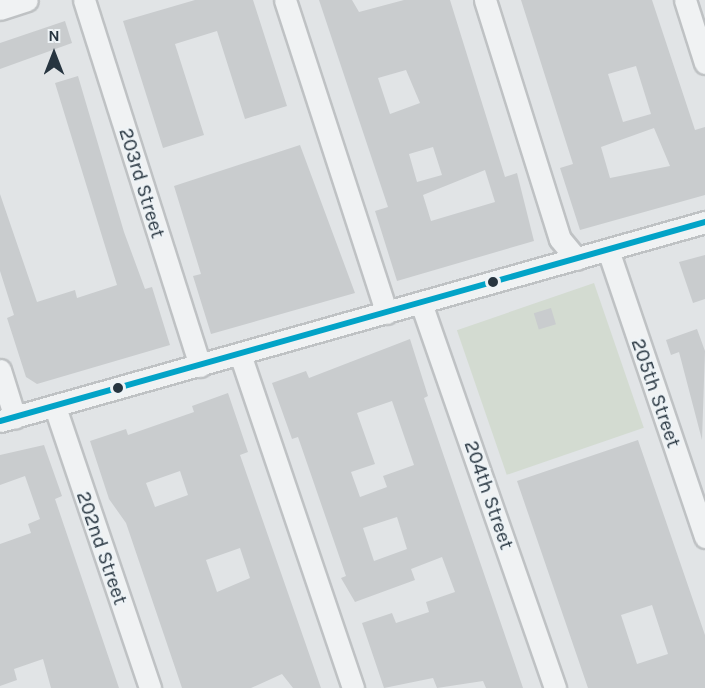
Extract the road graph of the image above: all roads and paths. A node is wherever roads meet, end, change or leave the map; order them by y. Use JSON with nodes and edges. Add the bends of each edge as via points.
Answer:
{"nodes":[{"id":1,"x":27,"y":0,"type":"edge"},
{"id":2,"x":84,"y":0,"type":"edge"},
{"id":3,"x":285,"y":0,"type":"edge"},
{"id":4,"x":485,"y":0,"type":"edge"},
{"id":5,"x":685,"y":0,"type":"edge"},
{"id":6,"x":0,"y":9,"type":"edge"},
{"id":7,"x":705,"y":63,"type":"edge"},
{"id":8,"x":705,"y":222,"type":"edge"},
{"id":9,"x":608,"y":250,"type":"junction"},
{"id":10,"x":577,"y":259,"type":"junction"},
{"id":11,"x":421,"y":303,"type":"junction"},
{"id":12,"x":387,"y":313,"type":"junction"},
{"id":13,"x":240,"y":354,"type":"junction"},
{"id":14,"x":200,"y":366,"type":"junction"},
{"id":15,"x":0,"y":370,"type":"edge"},
{"id":16,"x":55,"y":407,"type":"junction"},
{"id":17,"x":7,"y":419,"type":"edge"},
{"id":18,"x":705,"y":535,"type":"edge"},
{"id":19,"x":150,"y":688,"type":"edge"},
{"id":20,"x":352,"y":688,"type":"edge"},
{"id":21,"x":555,"y":688,"type":"edge"}],
"edges":[{"from":1,"to":6,"type":"street"},
{"from":2,"to":14,"type":"street","name":"203rd Street"},
{"from":3,"to":12,"type":"street"},
{"from":4,"to":10,"type":"street","via":[[560,239]]},
{"from":5,"to":7,"type":"street"},
{"from":8,"to":9,"type":"street"},
{"from":9,"to":10,"type":"street"},
{"from":9,"to":18,"type":"street","name":"205th Street"},
{"from":10,"to":11,"type":"street"},
{"from":11,"to":12,"type":"street"},
{"from":11,"to":21,"type":"street","name":"204th Street"},
{"from":12,"to":13,"type":"street"},
{"from":13,"to":14,"type":"street"},
{"from":13,"to":20,"type":"street"},
{"from":14,"to":16,"type":"street"},
{"from":15,"to":17,"type":"street"},
{"from":16,"to":17,"type":"street"},
{"from":16,"to":19,"type":"street","name":"202nd Street"}]}
